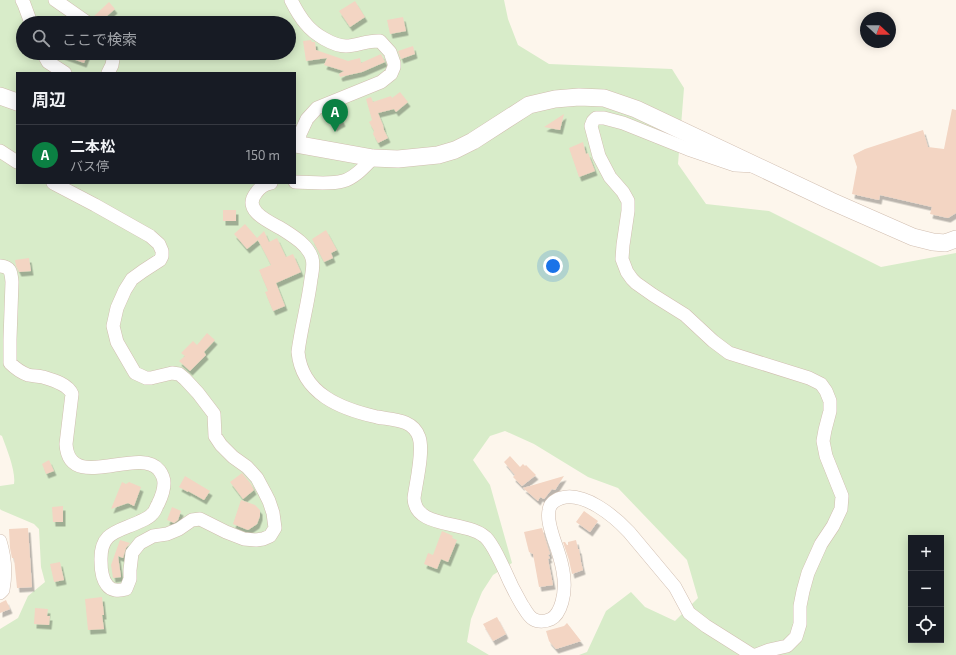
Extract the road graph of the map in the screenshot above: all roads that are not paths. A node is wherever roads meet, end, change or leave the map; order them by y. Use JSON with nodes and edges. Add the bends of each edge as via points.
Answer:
{"nodes":[{"id":1,"x":22,"y":0,"type":"edge"},
{"id":2,"x":55,"y":0,"type":"edge"},
{"id":3,"x":291,"y":0,"type":"edge"},
{"id":4,"x":29,"y":16,"type":"edge"},
{"id":5,"x":78,"y":16,"type":"edge"},
{"id":6,"x":47,"y":60,"type":"edge"},
{"id":7,"x":113,"y":60,"type":"edge"},
{"id":8,"x":63,"y":72,"type":"edge"},
{"id":9,"x":108,"y":72,"type":"edge"},
{"id":10,"x":0,"y":96,"type":"edge"},
{"id":11,"x":16,"y":102,"type":"edge"},
{"id":12,"x":297,"y":144,"type":"edge"},
{"id":13,"x":0,"y":151,"type":"edge"},
{"id":14,"x":373,"y":158,"type":"junction"},
{"id":15,"x":16,"y":161,"type":"edge"},
{"id":16,"x":758,"y":167,"type":"junction"},
{"id":17,"x":296,"y":182,"type":"edge"},
{"id":18,"x":56,"y":184,"type":"edge"},
{"id":19,"x":268,"y":184,"type":"edge"},
{"id":20,"x":956,"y":240,"type":"edge"},
{"id":21,"x":0,"y":266,"type":"edge"},
{"id":22,"x":0,"y":541,"type":"edge"},
{"id":23,"x":0,"y":593,"type":"edge"},
{"id":24,"x":752,"y":655,"type":"edge"},
{"id":25,"x":756,"y":655,"type":"edge"}],
"edges":[{"from":1,"to":4,"type":"street"},
{"from":2,"to":5,"type":"street"},
{"from":3,"to":12,"type":"street","via":[[306,24],[331,43],[345,46],[380,41],[390,52],[394,63],[391,74],[381,82],[317,108],[307,119]]},
{"from":6,"to":8,"type":"street"},
{"from":7,"to":9,"type":"street"},
{"from":10,"to":11,"type":"street"},
{"from":12,"to":14,"type":"street"},
{"from":13,"to":15,"type":"street"},
{"from":14,"to":16,"type":"street","via":[[398,159],[438,155],[455,150],[473,142],[529,105],[579,97],[604,98],[636,109]]},
{"from":14,"to":17,"type":"street","via":[[359,172],[344,181]]},
{"from":16,"to":20,"type":"street","via":[[913,237],[939,243]]},
{"from":16,"to":25,"type":"street","via":[[735,166],[623,123],[596,118],[591,126],[599,156],[610,177],[628,201],[622,259],[632,279],[685,315],[713,342],[729,353],[809,378],[821,384],[830,401],[823,441],[826,456],[842,496],[841,509],[808,573],[796,637],[787,646]]},
{"from":18,"to":21,"type":"street","via":[[150,236],[159,244],[162,251],[160,260],[132,279],[117,308],[113,326],[117,342],[134,373],[146,378],[179,374],[198,392],[214,414],[215,436],[220,445],[257,478],[267,497],[275,528],[270,536],[244,540],[200,519],[192,520],[179,529],[153,536],[140,543],[132,553],[130,579],[126,588],[109,588],[104,580],[100,562],[103,544],[115,531],[133,525],[152,514],[160,499],[164,485],[163,477],[156,466],[147,462],[92,468],[72,462],[66,444],[72,394],[70,389],[43,377],[28,375],[10,363],[12,282],[9,269]]},
{"from":19,"to":24,"type":"street","via":[[255,194],[253,207],[265,220],[297,239],[313,260],[298,352],[305,376],[321,395],[333,402],[377,417],[405,422],[414,429],[421,449],[414,498],[418,511],[430,518],[468,528],[486,536],[529,615],[540,621],[547,621],[555,616],[560,607],[564,588],[563,567],[548,518],[550,505],[564,497],[589,502],[621,523],[675,587],[689,613]]},
{"from":22,"to":23,"type":"street","via":[[5,575],[3,590]]}]}
